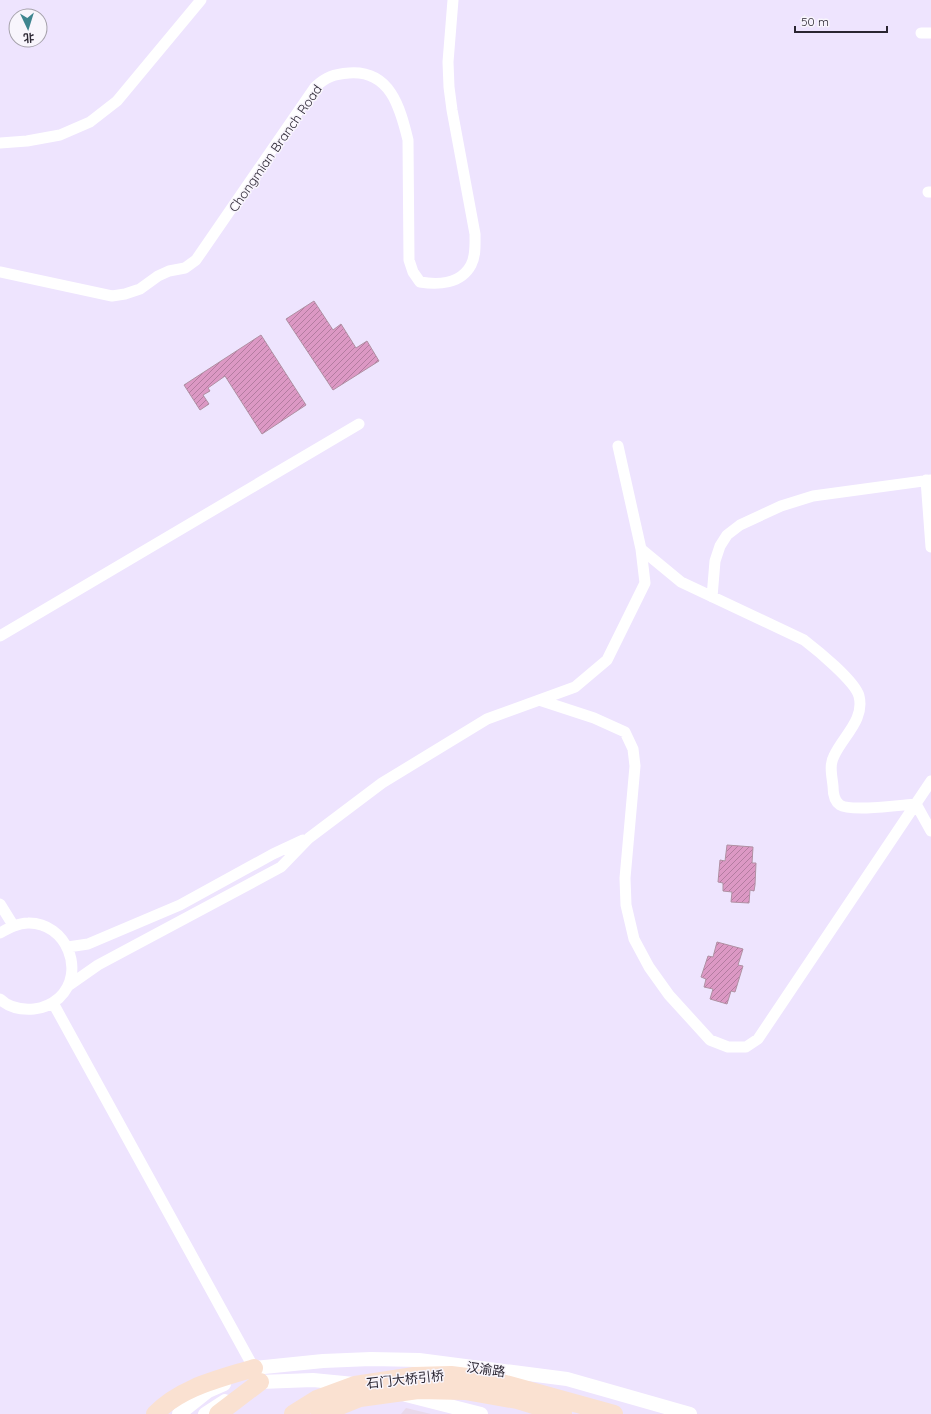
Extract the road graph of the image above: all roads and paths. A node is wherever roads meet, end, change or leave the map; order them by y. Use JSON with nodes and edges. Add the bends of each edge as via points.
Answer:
{"nodes":[{"id":1,"x":201,"y":0,"type":"edge"},
{"id":2,"x":453,"y":0,"type":"edge"},
{"id":3,"x":0,"y":143,"type":"edge"},
{"id":4,"x":0,"y":272,"type":"edge"},
{"id":5,"x":359,"y":424,"type":"dead end"},
{"id":6,"x":618,"y":446,"type":"dead end"},
{"id":7,"x":928,"y":480,"type":"edge"},
{"id":8,"x":931,"y":547,"type":"edge"},
{"id":9,"x":641,"y":549,"type":"junction"},
{"id":10,"x":712,"y":597,"type":"junction"},
{"id":11,"x":0,"y":636,"type":"edge"},
{"id":12,"x":539,"y":700,"type":"junction"},
{"id":13,"x":931,"y":780,"type":"edge"},
{"id":14,"x":916,"y":804,"type":"junction"},
{"id":15,"x":931,"y":831,"type":"edge"},
{"id":16,"x":309,"y":838,"type":"junction"},
{"id":17,"x":0,"y":904,"type":"edge"},
{"id":18,"x":13,"y":926,"type":"junction"},
{"id":19,"x":0,"y":933,"type":"edge"},
{"id":20,"x":68,"y":947,"type":"junction"},
{"id":21,"x":68,"y":986,"type":"junction"},
{"id":22,"x":0,"y":999,"type":"edge"},
{"id":23,"x":53,"y":1003,"type":"junction"},
{"id":24,"x":12,"y":1007,"type":"junction"},
{"id":25,"x":0,"y":1011,"type":"edge"},
{"id":26,"x":257,"y":1375,"type":"junction"},
{"id":27,"x":155,"y":1414,"type":"edge"},
{"id":28,"x":179,"y":1414,"type":"edge"},
{"id":29,"x":205,"y":1414,"type":"edge"},
{"id":30,"x":218,"y":1414,"type":"edge"},
{"id":31,"x":293,"y":1414,"type":"edge"},
{"id":32,"x":320,"y":1414,"type":"edge"},
{"id":33,"x":481,"y":1414,"type":"edge"},
{"id":34,"x":563,"y":1414,"type":"edge"},
{"id":35,"x":614,"y":1414,"type":"edge"},
{"id":36,"x":690,"y":1414,"type":"edge"}],
"edges":[{"from":1,"to":3,"type":"street","via":[[117,101],[90,122],[60,135]]},
{"from":2,"to":4,"type":"street","name":"Chongmian Branch Road","via":[[448,47],[449,87],[475,234],[475,252],[471,266],[462,276],[448,282],[433,284],[420,282],[413,272],[409,260],[408,140],[403,121],[396,102],[385,86],[372,76],[355,73],[324,79],[315,87],[196,260],[185,268],[163,274],[125,294],[112,296]]},
{"from":5,"to":11,"type":"street"},
{"from":6,"to":9,"type":"street"},
{"from":7,"to":8,"type":"street"},
{"from":7,"to":10,"type":"street","via":[[813,496],[781,506],[740,525],[727,535],[720,546],[715,561]]},
{"from":9,"to":10,"type":"street","via":[[681,582]]},
{"from":9,"to":12,"type":"street","via":[[645,583],[607,660],[575,687]]},
{"from":10,"to":14,"type":"street","via":[[804,640],[854,685],[859,696],[859,711],[855,723],[833,756],[831,768],[834,795],[840,804],[850,808]]},
{"from":12,"to":14,"type":"street","via":[[594,718],[625,732],[633,749],[635,766],[625,878],[626,905],[634,939],[649,967],[669,995],[710,1040],[728,1047],[746,1047],[758,1039]]},
{"from":12,"to":16,"type":"street","via":[[487,720],[382,783]]},
{"from":13,"to":14,"type":"street"},
{"from":14,"to":15,"type":"street"},
{"from":16,"to":20,"type":"street","via":[[273,854],[180,905],[88,944]]},
{"from":16,"to":21,"type":"street","via":[[281,867],[98,965]]},
{"from":17,"to":18,"type":"street"},
{"from":18,"to":19,"type":"street"},
{"from":18,"to":20,"type":"street","via":[[29,922],[45,926],[58,934]]},
{"from":20,"to":21,"type":"street","via":[[72,973]]},
{"from":21,"to":23,"type":"street"},
{"from":22,"to":24,"type":"street"},
{"from":23,"to":24,"type":"street","via":[[26,1010]]},
{"from":23,"to":26,"type":"street"},
{"from":24,"to":25,"type":"street"},
{"from":26,"to":27,"type":"main road","via":[[204,1384],[180,1394]]},
{"from":26,"to":28,"type":"street","via":[[208,1392]]},
{"from":26,"to":29,"type":"street","name":"汉渝路"},
{"from":26,"to":30,"type":"main road"},
{"from":26,"to":33,"type":"street","name":"汉渝路","via":[[360,1385]]},
{"from":26,"to":36,"type":"street","name":"汉渝路","via":[[324,1361],[419,1360],[567,1379]]},
{"from":31,"to":35,"type":"main road","name":"石门大桥引桥","via":[[317,1399],[355,1385],[414,1376],[452,1375],[490,1380]]},
{"from":32,"to":34,"type":"main road","name":"石门大桥引桥","via":[[360,1398],[418,1390],[472,1392],[517,1400]]}]}
